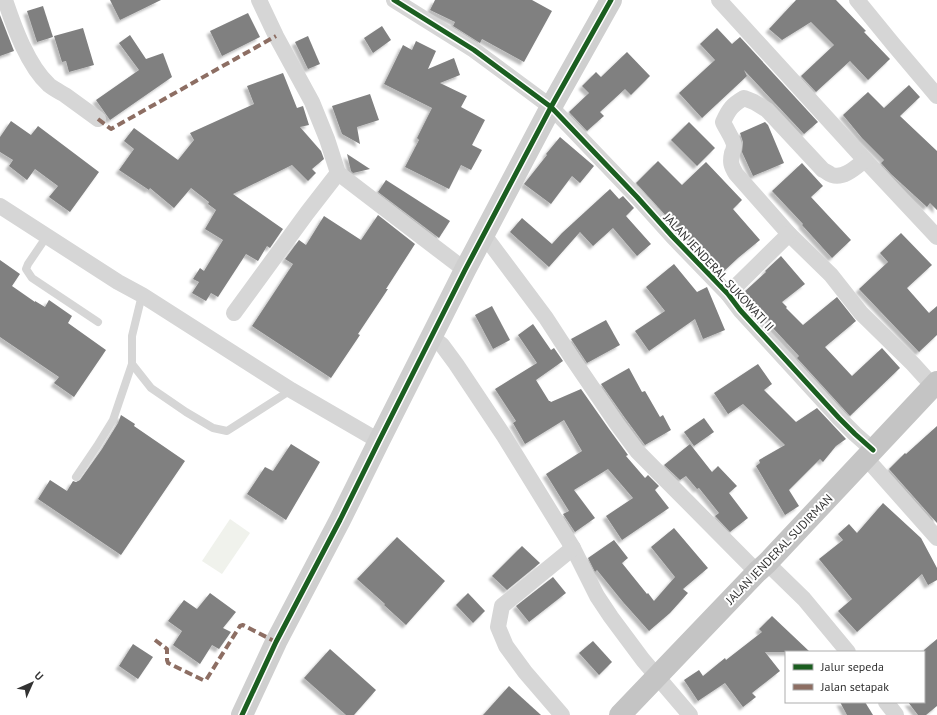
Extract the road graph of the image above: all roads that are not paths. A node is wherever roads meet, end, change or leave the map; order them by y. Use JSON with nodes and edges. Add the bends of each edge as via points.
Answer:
{"nodes":[{"id":1,"x":5,"y":0,"type":"edge"},
{"id":2,"x":259,"y":0,"type":"edge"},
{"id":3,"x":394,"y":0,"type":"edge"},
{"id":4,"x":612,"y":0,"type":"edge"},
{"id":5,"x":719,"y":0,"type":"edge"},
{"id":6,"x":857,"y":0,"type":"edge"},
{"id":7,"x":937,"y":96,"type":"edge"},
{"id":8,"x":551,"y":107,"type":"junction"},
{"id":9,"x":98,"y":119,"type":"dead end"},
{"id":10,"x":865,"y":160,"type":"junction"},
{"id":11,"x":338,"y":173,"type":"junction"},
{"id":12,"x":0,"y":206,"type":"edge"},
{"id":13,"x":789,"y":234,"type":"junction"},
{"id":14,"x":484,"y":235,"type":"junction"},
{"id":15,"x":47,"y":236,"type":"junction"},
{"id":16,"x":937,"y":237,"type":"edge"},
{"id":17,"x":466,"y":270,"type":"junction"},
{"id":18,"x":728,"y":294,"type":"junction"},
{"id":19,"x":142,"y":295,"type":"junction"},
{"id":20,"x":234,"y":313,"type":"dead end"},
{"id":21,"x":98,"y":322,"type":"dead end"},
{"id":22,"x":432,"y":337,"type":"junction"},
{"id":23,"x":132,"y":364,"type":"junction"},
{"id":24,"x":935,"y":384,"type":"edge"},
{"id":25,"x":291,"y":390,"type":"junction"},
{"id":26,"x":379,"y":441,"type":"junction"},
{"id":27,"x":869,"y":454,"type":"junction"},
{"id":28,"x":76,"y":477,"type":"dead end"},
{"id":29,"x":937,"y":538,"type":"edge"},
{"id":30,"x":573,"y":548,"type":"junction"},
{"id":31,"x":762,"y":568,"type":"junction"},
{"id":32,"x":847,"y":651,"type":"edge"},
{"id":33,"x":658,"y":677,"type":"junction"},
{"id":34,"x":887,"y":703,"type":"edge"},
{"id":35,"x":242,"y":715,"type":"edge"},
{"id":36,"x":562,"y":715,"type":"edge"},
{"id":37,"x":620,"y":715,"type":"edge"},
{"id":38,"x":690,"y":715,"type":"edge"},
{"id":39,"x":896,"y":715,"type":"edge"}],
"edges":[{"from":1,"to":9,"type":"street","via":[[25,51],[42,77]]},
{"from":2,"to":11,"type":"street","via":[[312,102]]},
{"from":3,"to":8,"type":"street","name":"JALAN JENDERAL SUKOWATI II","via":[[474,50]]},
{"from":4,"to":8,"type":"street"},
{"from":5,"to":10,"type":"street"},
{"from":6,"to":7,"type":"street"},
{"from":8,"to":14,"type":"street"},
{"from":8,"to":18,"type":"street","name":"JALAN JENDERAL SUKOWATI II"},
{"from":10,"to":13,"type":"street","via":[[849,172],[833,175],[823,170],[767,110],[744,98],[735,103],[723,122],[734,146],[731,167]]},
{"from":10,"to":16,"type":"street"},
{"from":11,"to":17,"type":"street"},
{"from":11,"to":20,"type":"street"},
{"from":12,"to":15,"type":"street"},
{"from":13,"to":18,"type":"street"},
{"from":13,"to":24,"type":"street","via":[[831,275],[861,313]]},
{"from":14,"to":17,"type":"street"},
{"from":14,"to":31,"type":"street","via":[[546,318],[637,450],[743,557]]},
{"from":15,"to":19,"type":"street"},
{"from":15,"to":21,"type":"lane","via":[[26,269],[32,278]]},
{"from":17,"to":22,"type":"street"},
{"from":18,"to":27,"type":"street","name":"JALAN JENDERAL SUKOWATI II","via":[[855,434]]},
{"from":19,"to":23,"type":"lane","via":[[132,336]]},
{"from":19,"to":25,"type":"street"},
{"from":22,"to":26,"type":"street"},
{"from":22,"to":30,"type":"street","via":[[442,345],[456,364]]},
{"from":23,"to":25,"type":"lane","via":[[151,388],[213,428],[228,431]]},
{"from":23,"to":28,"type":"lane","via":[[113,420]]},
{"from":24,"to":27,"type":"highway","name":"JALAN JENDERAL SUDIRMAN"},
{"from":25,"to":26,"type":"street"},
{"from":26,"to":35,"type":"street","via":[[276,642]]},
{"from":27,"to":29,"type":"street","name":"JALAN JENDERAL SUKOWATI II"},
{"from":27,"to":31,"type":"highway","name":"JALAN JENDERAL SUDIRMAN"},
{"from":30,"to":33,"type":"street","via":[[597,596]]},
{"from":30,"to":36,"type":"street","via":[[502,606],[498,627],[506,646]]},
{"from":31,"to":32,"type":"street","via":[[804,599]]},
{"from":31,"to":33,"type":"highway","name":"JALAN JENDERAL SUDIRMAN"},
{"from":33,"to":37,"type":"highway","name":"JALAN JENDERAL SUDIRMAN"},
{"from":33,"to":38,"type":"street"},
{"from":34,"to":39,"type":"street"}]}
